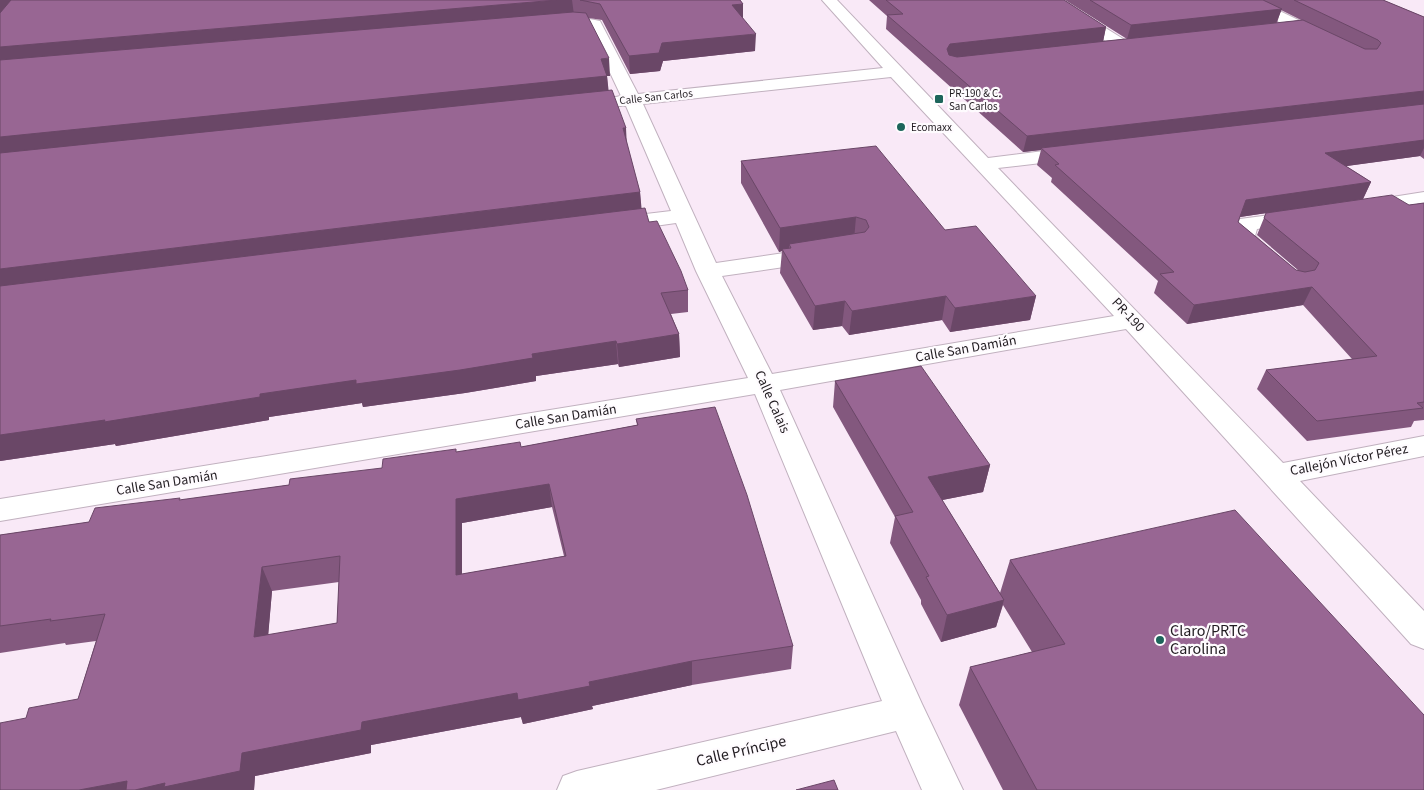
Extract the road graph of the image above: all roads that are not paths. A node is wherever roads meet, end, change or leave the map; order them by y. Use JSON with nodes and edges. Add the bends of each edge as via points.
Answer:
{"nodes":[{"id":1,"x":829,"y":0,"type":"edge"},
{"id":2,"x":1052,"y":0,"type":"edge"},
{"id":3,"x":1246,"y":0,"type":"edge"},
{"id":4,"x":534,"y":26,"type":"edge"},
{"id":5,"x":1300,"y":27,"type":"junction"},
{"id":6,"x":1270,"y":30,"type":"edge"},
{"id":7,"x":1142,"y":43,"type":"edge"},
{"id":8,"x":1333,"y":43,"type":"edge"},
{"id":9,"x":1122,"y":45,"type":"junction"},
{"id":10,"x":1094,"y":49,"type":"edge"},
{"id":11,"x":895,"y":72,"type":"junction"},
{"id":12,"x":632,"y":100,"type":"junction"},
{"id":13,"x":603,"y":103,"type":"edge"},
{"id":14,"x":1093,"y":151,"type":"edge"},
{"id":15,"x":985,"y":164,"type":"junction"},
{"id":16,"x":1424,"y":198,"type":"edge"},
{"id":17,"x":1346,"y":210,"type":"edge"},
{"id":18,"x":1316,"y":214,"type":"edge"},
{"id":19,"x":682,"y":216,"type":"junction"},
{"id":20,"x":593,"y":227,"type":"edge"},
{"id":21,"x":835,"y":252,"type":"edge"},
{"id":22,"x":1282,"y":269,"type":"edge"},
{"id":23,"x":708,"y":271,"type":"junction"},
{"id":24,"x":1132,"y":320,"type":"junction"},
{"id":25,"x":764,"y":384,"type":"junction"},
{"id":26,"x":1424,"y":446,"type":"edge"},
{"id":27,"x":1274,"y":475,"type":"junction"},
{"id":28,"x":0,"y":510,"type":"edge"},
{"id":29,"x":1424,"y":634,"type":"edge"},
{"id":30,"x":906,"y":712,"type":"junction"},
{"id":31,"x":577,"y":790,"type":"edge"},
{"id":32,"x":943,"y":790,"type":"edge"}],
"edges":[{"from":1,"to":11,"type":"street","name":"PR-190","number":"PR-190"},
{"from":2,"to":9,"type":"street"},
{"from":3,"to":5,"type":"street"},
{"from":4,"to":12,"type":"street","name":"Calle Calais","via":[[595,24]]},
{"from":5,"to":6,"type":"street"},
{"from":5,"to":8,"type":"street"},
{"from":7,"to":9,"type":"street"},
{"from":9,"to":10,"type":"street"},
{"from":11,"to":12,"type":"street","name":"Calle San Carlos"},
{"from":11,"to":15,"type":"street","name":"PR-190","number":"PR-190"},
{"from":12,"to":13,"type":"street","name":"Calle San Carlos"},
{"from":12,"to":19,"type":"street","name":"Calle Calais"},
{"from":14,"to":15,"type":"street"},
{"from":15,"to":24,"type":"street","name":"PR-190","number":"PR-190"},
{"from":16,"to":17,"type":"street"},
{"from":18,"to":22,"type":"street","via":[[1248,224],[1243,238]]},
{"from":19,"to":20,"type":"street"},
{"from":19,"to":23,"type":"street","name":"Calle Calais"},
{"from":21,"to":23,"type":"street"},
{"from":23,"to":25,"type":"street","name":"Calle Calais"},
{"from":24,"to":25,"type":"street","name":"Calle San Damián"},
{"from":24,"to":27,"type":"street","name":"PR-190","number":"PR-190"},
{"from":25,"to":28,"type":"street","name":"Calle San Damián"},
{"from":25,"to":30,"type":"street","name":"Calle Calais"},
{"from":26,"to":27,"type":"street","name":"Callejón Víctor Pérez"},
{"from":27,"to":29,"type":"street","name":"PR-190","number":"PR-190"},
{"from":30,"to":31,"type":"street","name":"Calle Príncipe"},
{"from":30,"to":32,"type":"street","name":"Calle Calais"}]}
